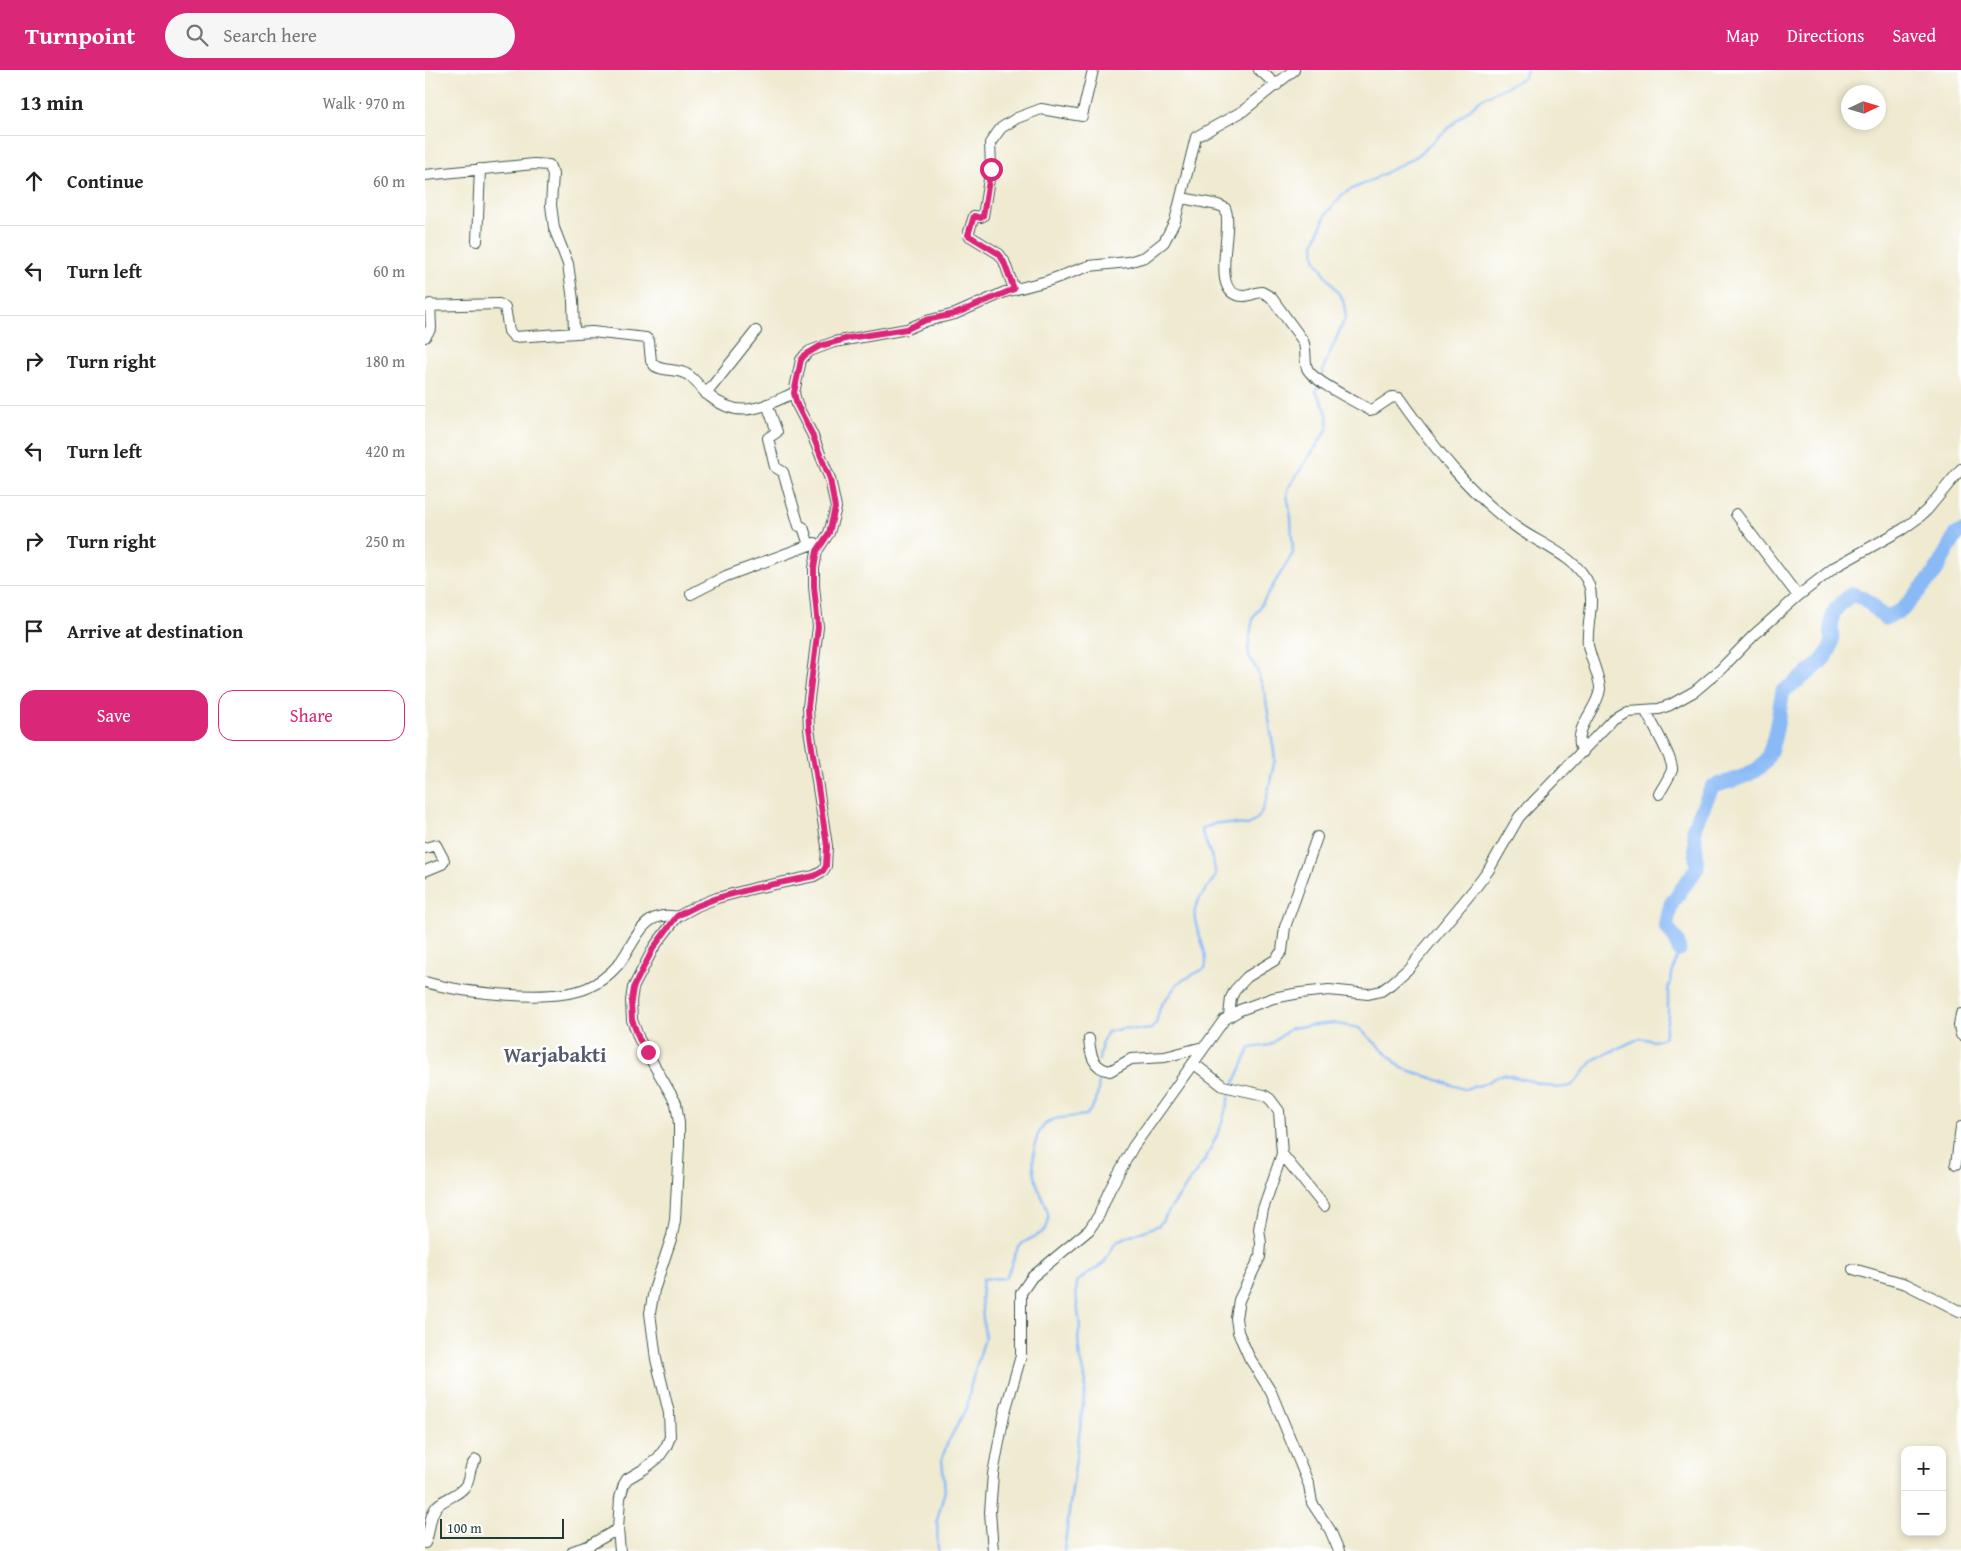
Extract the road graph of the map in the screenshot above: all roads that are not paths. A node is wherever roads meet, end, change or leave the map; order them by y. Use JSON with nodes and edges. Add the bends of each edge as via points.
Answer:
{"nodes":[{"id":1,"x":1093,"y":70,"type":"edge"},
{"id":2,"x":1259,"y":70,"type":"edge"},
{"id":3,"x":1294,"y":70,"type":"edge"},
{"id":4,"x":1277,"y":85,"type":"junction"},
{"id":5,"x":480,"y":169,"type":"junction"},
{"id":6,"x":425,"y":175,"type":"edge"},
{"id":7,"x":1182,"y":198,"type":"junction"},
{"id":8,"x":477,"y":241,"type":"dead end"},
{"id":9,"x":1014,"y":289,"type":"junction"},
{"id":10,"x":427,"y":305,"type":"edge"},
{"id":11,"x":756,"y":331,"type":"dead end"},
{"id":12,"x":574,"y":333,"type":"junction"},
{"id":13,"x":425,"y":337,"type":"edge"},
{"id":14,"x":794,"y":393,"type":"junction"},
{"id":15,"x":706,"y":394,"type":"junction"},
{"id":16,"x":767,"y":404,"type":"junction"},
{"id":17,"x":1961,"y":469,"type":"edge"},
{"id":18,"x":1736,"y":514,"type":"dead end"},
{"id":19,"x":823,"y":540,"type":"junction"},
{"id":20,"x":809,"y":545,"type":"junction"},
{"id":21,"x":691,"y":594,"type":"dead end"},
{"id":22,"x":1798,"y":596,"type":"junction"},
{"id":23,"x":1645,"y":710,"type":"junction"},
{"id":24,"x":1583,"y":752,"type":"junction"},
{"id":25,"x":1659,"y":794,"type":"dead end"},
{"id":26,"x":1317,"y":837,"type":"dead end"},
{"id":27,"x":425,"y":848,"type":"edge"},
{"id":28,"x":425,"y":871,"type":"edge"},
{"id":29,"x":677,"y":916,"type":"junction"},
{"id":30,"x":425,"y":982,"type":"edge"},
{"id":31,"x":1961,"y":1014,"type":"edge"},
{"id":32,"x":1229,"y":1016,"type":"junction"},
{"id":33,"x":1960,"y":1029,"type":"edge"},
{"id":34,"x":1089,"y":1039,"type":"dead end"},
{"id":35,"x":1203,"y":1047,"type":"junction"},
{"id":36,"x":1193,"y":1063,"type":"junction"},
{"id":37,"x":1961,"y":1127,"type":"edge"},
{"id":38,"x":1283,"y":1154,"type":"junction"},
{"id":39,"x":1956,"y":1164,"type":"dead end"},
{"id":40,"x":1324,"y":1206,"type":"dead end"},
{"id":41,"x":1853,"y":1269,"type":"dead end"},
{"id":42,"x":1961,"y":1312,"type":"edge"},
{"id":43,"x":476,"y":1460,"type":"dead end"},
{"id":44,"x":618,"y":1529,"type":"junction"},
{"id":45,"x":425,"y":1543,"type":"edge"},
{"id":46,"x":573,"y":1551,"type":"edge"},
{"id":47,"x":620,"y":1551,"type":"edge"},
{"id":48,"x":993,"y":1551,"type":"edge"},
{"id":49,"x":1339,"y":1551,"type":"edge"}],
"edges":[{"from":1,"to":9,"type":"street","via":[[1082,116],[1039,109],[1006,124],[990,143],[991,167],[983,216],[974,216],[968,235],[999,254]]},
{"from":2,"to":4,"type":"street"},
{"from":3,"to":4,"type":"street"},
{"from":4,"to":7,"type":"street","via":[[1243,111],[1195,137]]},
{"from":5,"to":6,"type":"street"},
{"from":5,"to":8,"type":"street"},
{"from":5,"to":12,"type":"street","via":[[534,164],[550,167],[553,174],[551,205],[554,228],[568,264]]},
{"from":7,"to":9,"type":"street","via":[[1169,236],[1145,256],[1128,262],[1097,264]]},
{"from":7,"to":24,"type":"street","via":[[1225,208],[1224,282],[1233,294],[1241,296],[1262,292],[1271,297],[1303,341],[1307,370],[1313,376],[1371,410],[1392,397],[1399,398],[1467,485],[1519,529],[1581,571],[1591,594],[1588,643],[1600,690],[1580,733]]},
{"from":9,"to":14,"type":"street","via":[[955,314],[926,320],[907,329],[849,338],[810,351],[801,360]]},
{"from":10,"to":12,"type":"street","via":[[501,304],[514,337]]},
{"from":10,"to":13,"type":"street","via":[[431,328]]},
{"from":11,"to":15,"type":"street"},
{"from":12,"to":15,"type":"street","via":[[646,338],[655,366],[686,374]]},
{"from":14,"to":16,"type":"street"},
{"from":14,"to":19,"type":"street","via":[[833,490],[835,513],[829,533]]},
{"from":15,"to":16,"type":"street","via":[[717,402],[744,411]]},
{"from":16,"to":20,"type":"street","via":[[777,432],[768,438],[775,467],[783,472],[799,526],[803,527]]},
{"from":17,"to":22,"type":"street","via":[[1918,518],[1835,567]]},
{"from":18,"to":22,"type":"street"},
{"from":19,"to":20,"type":"street"},
{"from":19,"to":29,"type":"street","via":[[814,568],[818,627],[808,717],[827,846],[826,866],[814,876],[717,898]]},
{"from":20,"to":21,"type":"street","via":[[725,576]]},
{"from":22,"to":23,"type":"street","via":[[1695,691],[1670,705]]},
{"from":23,"to":24,"type":"street","via":[[1627,711],[1613,719]]},
{"from":23,"to":25,"type":"street","via":[[1672,764]]},
{"from":24,"to":32,"type":"street","via":[[1519,817],[1476,887],[1408,969],[1391,984],[1381,991],[1367,994],[1329,990],[1273,998]]},
{"from":26,"to":32,"type":"street","via":[[1285,927],[1282,951],[1235,990]]},
{"from":27,"to":28,"type":"street","via":[[436,845],[444,860]]},
{"from":29,"to":30,"type":"street","via":[[660,915],[650,920],[610,973],[573,993],[493,994]]},
{"from":29,"to":44,"type":"street","via":[[654,947],[633,988],[631,1010],[639,1039],[676,1103],[679,1123],[675,1220],[650,1313],[671,1430],[668,1443],[657,1458],[624,1484]]},
{"from":31,"to":33,"type":"street"},
{"from":32,"to":35,"type":"street"},
{"from":34,"to":35,"type":"street","via":[[1095,1063],[1102,1070],[1110,1071],[1131,1058],[1165,1057]]},
{"from":35,"to":36,"type":"street"},
{"from":36,"to":38,"type":"street","via":[[1223,1086],[1264,1096],[1275,1104],[1279,1111]]},
{"from":36,"to":48,"type":"street","via":[[1133,1147],[1089,1230],[1032,1277],[1021,1293],[1021,1356],[1004,1415],[993,1474],[990,1512]]},
{"from":37,"to":39,"type":"street"},
{"from":38,"to":40,"type":"street"},
{"from":38,"to":49,"type":"street","via":[[1263,1209],[1259,1229],[1260,1258],[1239,1300],[1236,1318],[1238,1332],[1249,1357],[1271,1392],[1309,1486],[1312,1503]]},
{"from":41,"to":42,"type":"street","via":[[1906,1284]]},
{"from":43,"to":45,"type":"street","via":[[465,1486],[436,1508]]},
{"from":44,"to":46,"type":"street"},
{"from":44,"to":47,"type":"street"}]}
